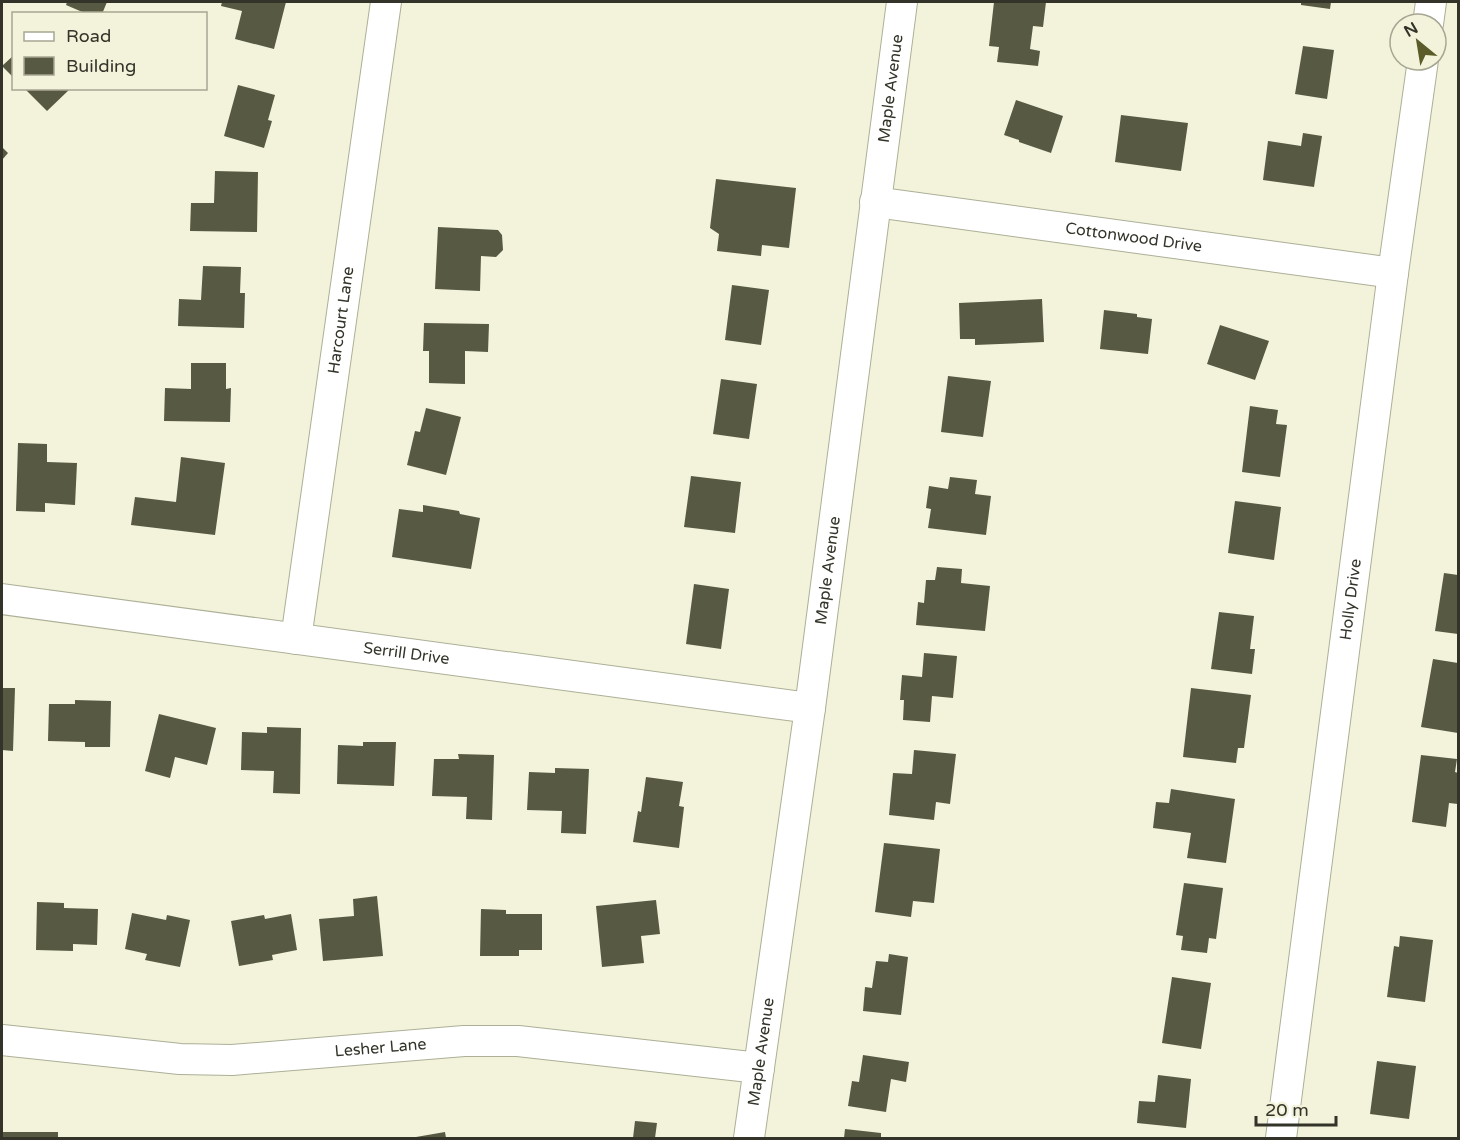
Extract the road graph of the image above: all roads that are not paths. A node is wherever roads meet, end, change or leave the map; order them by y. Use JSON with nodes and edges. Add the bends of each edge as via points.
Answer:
{"nodes":[{"id":1,"x":386,"y":2,"type":"edge"},
{"id":2,"x":902,"y":2,"type":"edge"},
{"id":3,"x":1421,"y":72,"type":"edge"},
{"id":4,"x":875,"y":202,"type":"junction"},
{"id":5,"x":1393,"y":273,"type":"junction"},
{"id":6,"x":2,"y":599,"type":"edge"},
{"id":7,"x":296,"y":639,"type":"junction"},
{"id":8,"x":810,"y":708,"type":"junction"},
{"id":9,"x":2,"y":1040,"type":"edge"},
{"id":10,"x":759,"y":1068,"type":"junction"},
{"id":11,"x":749,"y":1138,"type":"edge"},
{"id":12,"x":1281,"y":1138,"type":"edge"}],
"edges":[{"from":1,"to":7,"type":"street","name":"Harcourt Lane"},
{"from":2,"to":4,"type":"street","name":"Maple Avenue"},
{"from":3,"to":5,"type":"street","name":"Holly Drive"},
{"from":4,"to":5,"type":"street","name":"Cottonwood Drive"},
{"from":4,"to":8,"type":"street","name":"Maple Avenue"},
{"from":5,"to":12,"type":"street","name":"Holly Drive"},
{"from":6,"to":7,"type":"street","name":"Serrill Drive"},
{"from":7,"to":8,"type":"street","name":"Serrill Drive"},
{"from":8,"to":10,"type":"street","name":"Maple Avenue"},
{"from":9,"to":10,"type":"street","name":"Lesher Lane","via":[[180,1059],[232,1060],[464,1041],[518,1041]]},
{"from":10,"to":11,"type":"street","name":"Maple Avenue"}]}
